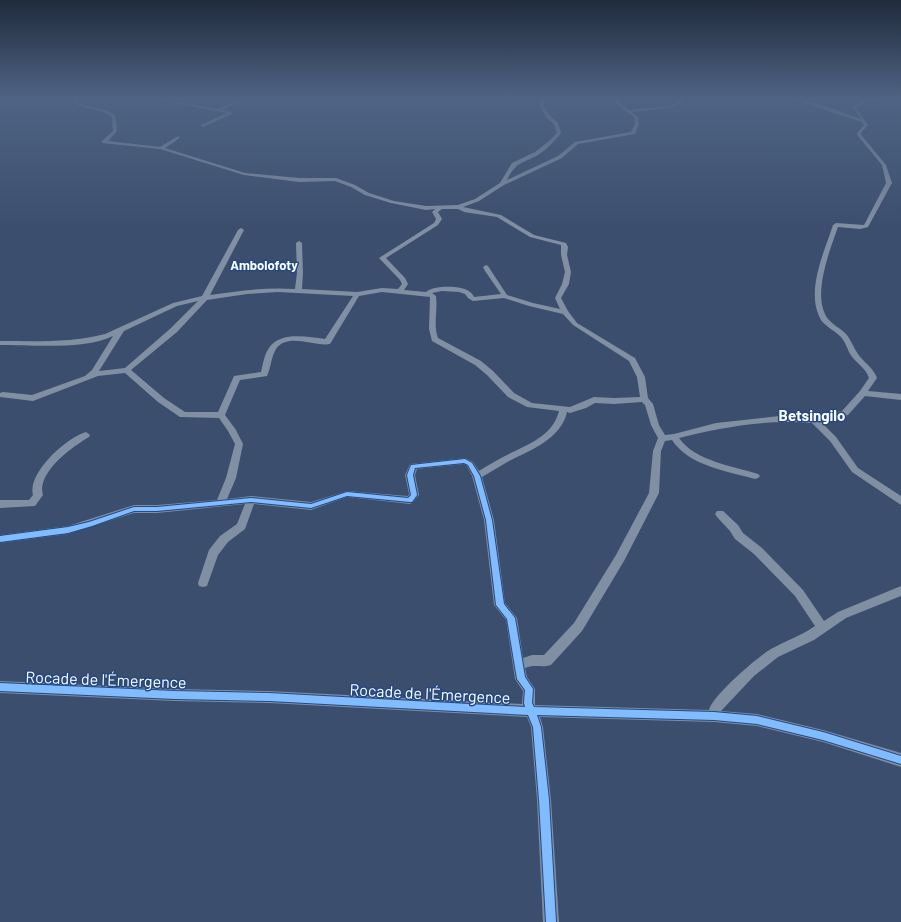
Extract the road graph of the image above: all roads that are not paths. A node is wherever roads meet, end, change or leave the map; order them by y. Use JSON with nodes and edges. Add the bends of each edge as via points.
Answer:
{"nodes":[{"id":1,"x":104,"y":142,"type":"edge"},
{"id":2,"x":170,"y":142,"type":"edge"},
{"id":3,"x":552,"y":142,"type":"edge"},
{"id":4,"x":582,"y":142,"type":"edge"},
{"id":5,"x":865,"y":142,"type":"edge"},
{"id":6,"x":161,"y":148,"type":"junction"},
{"id":7,"x":502,"y":184,"type":"junction"},
{"id":8,"x":459,"y":207,"type":"junction"},
{"id":9,"x":440,"y":208,"type":"junction"},
{"id":10,"x":241,"y":230,"type":"dead end"},
{"id":11,"x":299,"y":243,"type":"dead end"},
{"id":12,"x":486,"y":267,"type":"dead end"},
{"id":13,"x":401,"y":290,"type":"junction"},
{"id":14,"x":298,"y":292,"type":"junction"},
{"id":15,"x":357,"y":294,"type":"junction"},
{"id":16,"x":428,"y":294,"type":"junction"},
{"id":17,"x":505,"y":296,"type":"junction"},
{"id":18,"x":205,"y":298,"type":"junction"},
{"id":19,"x":565,"y":312,"type":"junction"},
{"id":20,"x":122,"y":329,"type":"junction"},
{"id":21,"x":0,"y":343,"type":"edge"},
{"id":22,"x":127,"y":370,"type":"junction"},
{"id":23,"x":87,"y":378,"type":"junction"},
{"id":24,"x":863,"y":394,"type":"junction"},
{"id":25,"x":3,"y":395,"type":"dead end"},
{"id":26,"x":901,"y":397,"type":"edge"},
{"id":27,"x":644,"y":399,"type":"junction"},
{"id":28,"x":563,"y":410,"type":"junction"},
{"id":29,"x":221,"y":415,"type":"junction"},
{"id":30,"x":814,"y":420,"type":"junction"},
{"id":31,"x":86,"y":436,"type":"dead end"},
{"id":32,"x":674,"y":437,"type":"junction"},
{"id":33,"x":662,"y":438,"type":"junction"},
{"id":34,"x":477,"y":476,"type":"junction"},
{"id":35,"x":755,"y":476,"type":"dead end"},
{"id":36,"x":251,"y":500,"type":"junction"},
{"id":37,"x":901,"y":501,"type":"edge"},
{"id":38,"x":0,"y":504,"type":"edge"},
{"id":39,"x":220,"y":504,"type":"junction"},
{"id":40,"x":720,"y":514,"type":"dead end"},
{"id":41,"x":0,"y":539,"type":"edge"},
{"id":42,"x":203,"y":583,"type":"dead end"},
{"id":43,"x":901,"y":591,"type":"edge"},
{"id":44,"x":822,"y":627,"type":"junction"},
{"id":45,"x":520,"y":665,"type":"junction"},
{"id":46,"x":0,"y":688,"type":"edge"},
{"id":47,"x":531,"y":711,"type":"junction"},
{"id":48,"x":714,"y":716,"type":"junction"},
{"id":49,"x":901,"y":760,"type":"edge"},
{"id":50,"x":551,"y":922,"type":"edge"}],
"edges":[{"from":1,"to":6,"type":"street"},
{"from":2,"to":6,"type":"street"},
{"from":3,"to":7,"type":"street","via":[[537,153],[514,164]]},
{"from":4,"to":7,"type":"street","via":[[577,143],[560,157]]},
{"from":5,"to":24,"type":"street","via":[[884,165],[889,183],[866,226],[836,225],[821,271],[819,308],[826,321],[843,334],[856,357],[872,374],[873,378]]},
{"from":6,"to":9,"type":"street","via":[[244,174],[299,180],[336,180],[393,202]]},
{"from":7,"to":8,"type":"street","via":[[484,196]]},
{"from":8,"to":9,"type":"street"},
{"from":8,"to":19,"type":"street","via":[[499,216],[532,236],[564,244],[563,253],[568,270],[565,287],[558,298]]},
{"from":9,"to":13,"type":"street","via":[[436,212],[439,219],[436,224],[382,258],[403,279],[405,284]]},
{"from":10,"to":18,"type":"street"},
{"from":11,"to":14,"type":"street"},
{"from":12,"to":17,"type":"street"},
{"from":13,"to":15,"type":"street"},
{"from":13,"to":16,"type":"street"},
{"from":14,"to":15,"type":"street"},
{"from":14,"to":18,"type":"street","via":[[263,290]]},
{"from":15,"to":29,"type":"street","via":[[327,342],[286,340],[273,347],[264,374],[237,378]]},
{"from":16,"to":17,"type":"street","via":[[442,289],[465,291],[473,299]]},
{"from":16,"to":28,"type":"street","via":[[433,296],[435,339],[478,363],[521,402],[530,406]]},
{"from":17,"to":19,"type":"street"},
{"from":18,"to":20,"type":"street","via":[[175,304]]},
{"from":18,"to":22,"type":"street","via":[[174,330]]},
{"from":19,"to":27,"type":"street","via":[[575,324],[632,360],[641,377]]},
{"from":20,"to":21,"type":"street","via":[[97,339],[72,342]]},
{"from":20,"to":23,"type":"street","via":[[95,371]]},
{"from":22,"to":23,"type":"street"},
{"from":22,"to":29,"type":"street","via":[[161,400],[183,415]]},
{"from":23,"to":25,"type":"street","via":[[33,398]]},
{"from":24,"to":26,"type":"street"},
{"from":24,"to":30,"type":"street","via":[[845,412]]},
{"from":27,"to":28,"type":"street","via":[[594,400],[583,406]]},
{"from":27,"to":33,"type":"street","via":[[649,404]]},
{"from":28,"to":34,"type":"street","via":[[559,423],[546,437]]},
{"from":29,"to":39,"type":"street","via":[[239,444],[231,478]]},
{"from":30,"to":32,"type":"street","via":[[788,418],[716,426]]},
{"from":30,"to":37,"type":"street","via":[[833,439],[855,470]]},
{"from":31,"to":38,"type":"street","via":[[72,444],[43,472],[36,486],[38,495],[32,503]]},
{"from":32,"to":33,"type":"street"},
{"from":32,"to":35,"type":"street","via":[[680,446],[698,459]]},
{"from":33,"to":45,"type":"street","via":[[657,451],[654,493],[620,558],[578,627],[547,661],[532,660]]},
{"from":34,"to":36,"type":"street","via":[[470,464],[465,461],[414,466],[410,475],[414,495],[410,500],[347,494],[311,506]]},
{"from":34,"to":45,"type":"street","via":[[489,520],[500,604],[511,618]]},
{"from":36,"to":39,"type":"street"},
{"from":36,"to":42,"type":"street","via":[[241,526],[224,539],[214,553]]},
{"from":39,"to":41,"type":"street","via":[[134,509],[68,530]]},
{"from":40,"to":44,"type":"street","via":[[739,536],[758,551],[799,593]]},
{"from":43,"to":44,"type":"street","via":[[842,615]]},
{"from":44,"to":48,"type":"street","via":[[774,654],[750,672],[716,706]]},
{"from":45,"to":47,"type":"street","via":[[521,679],[530,689],[528,703]]},
{"from":46,"to":47,"type":"street","name":"Rocade de l'Émergence","via":[[269,697]]},
{"from":47,"to":48,"type":"street","name":"Rocade de l'Émergence"},
{"from":47,"to":50,"type":"street","via":[[537,727],[544,800]]},
{"from":48,"to":49,"type":"street","name":"Rocade de l'Émergence","via":[[757,720],[823,736]]}]}
